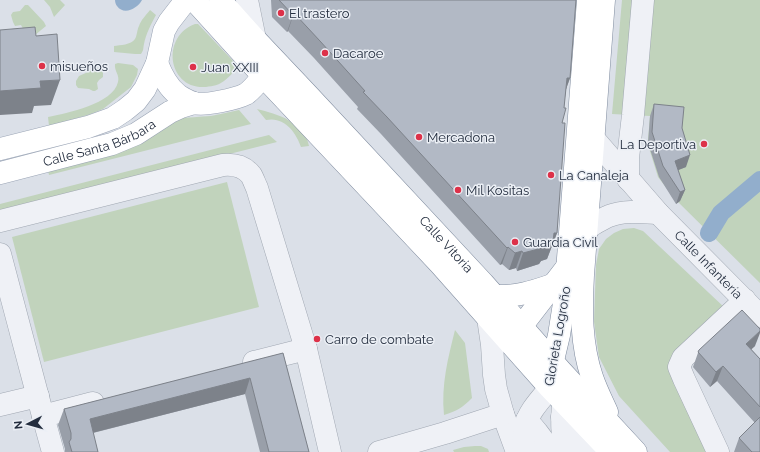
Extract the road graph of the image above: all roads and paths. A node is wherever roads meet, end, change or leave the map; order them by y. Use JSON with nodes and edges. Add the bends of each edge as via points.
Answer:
{"nodes":[{"id":1,"x":186,"y":0,"type":"edge"},
{"id":2,"x":194,"y":0,"type":"edge"},
{"id":3,"x":220,"y":0,"type":"edge"},
{"id":4,"x":247,"y":0,"type":"edge"},
{"id":5,"x":588,"y":0,"type":"edge"},
{"id":6,"x":604,"y":0,"type":"edge"},
{"id":7,"x":643,"y":0,"type":"edge"},
{"id":8,"x":255,"y":39,"type":"junction"},
{"id":9,"x":157,"y":63,"type":"junction"},
{"id":10,"x":263,"y":76,"type":"junction"},
{"id":11,"x":194,"y":103,"type":"junction"},
{"id":12,"x":594,"y":140,"type":"junction"},
{"id":13,"x":0,"y":149,"type":"edge"},
{"id":14,"x":0,"y":173,"type":"edge"},
{"id":15,"x":628,"y":179,"type":"junction"},
{"id":16,"x":658,"y":213,"type":"junction"},
{"id":17,"x":0,"y":220,"type":"edge"},
{"id":18,"x":587,"y":228,"type":"junction"},
{"id":19,"x":0,"y":254,"type":"edge"},
{"id":20,"x":567,"y":267,"type":"junction"},
{"id":21,"x":582,"y":284,"type":"junction"},
{"id":22,"x":552,"y":286,"type":"junction"},
{"id":23,"x":494,"y":296,"type":"junction"},
{"id":24,"x":745,"y":300,"type":"junction"},
{"id":25,"x":760,"y":316,"type":"edge"},
{"id":26,"x":488,"y":318,"type":"junction"},
{"id":27,"x":515,"y":333,"type":"junction"},
{"id":28,"x":306,"y":349,"type":"junction"},
{"id":29,"x":493,"y":366,"type":"junction"},
{"id":30,"x":236,"y":367,"type":"edge"},
{"id":31,"x":558,"y":388,"type":"junction"},
{"id":32,"x":112,"y":398,"type":"edge"},
{"id":33,"x":0,"y":405,"type":"edge"},
{"id":34,"x":40,"y":406,"type":"junction"},
{"id":35,"x":502,"y":408,"type":"junction"},
{"id":36,"x":529,"y":417,"type":"junction"},
{"id":37,"x":614,"y":428,"type":"junction"},
{"id":38,"x":53,"y":452,"type":"edge"},
{"id":39,"x":330,"y":452,"type":"edge"},
{"id":40,"x":379,"y":452,"type":"edge"},
{"id":41,"x":517,"y":452,"type":"edge"},
{"id":42,"x":524,"y":452,"type":"edge"},
{"id":43,"x":546,"y":452,"type":"edge"},
{"id":44,"x":566,"y":452,"type":"edge"},
{"id":45,"x":589,"y":452,"type":"edge"},
{"id":46,"x":611,"y":452,"type":"edge"},
{"id":47,"x":636,"y":452,"type":"edge"},
{"id":48,"x":718,"y":452,"type":"edge"}],
"edges":[{"from":1,"to":9,"type":"main road","via":[[164,31]]},
{"from":2,"to":10,"type":"main road","name":"Calle Vitoria"},
{"from":3,"to":8,"type":"main road","name":"Calle Vitoria"},
{"from":4,"to":8,"type":"street"},
{"from":5,"to":20,"type":"main road","name":"Glorieta Logroño"},
{"from":6,"to":12,"type":"main road"},
{"from":7,"to":15,"type":"street"},
{"from":8,"to":10,"type":"main road","name":"Calle Vitoria"},
{"from":8,"to":23,"type":"main road","name":"Calle Vitoria"},
{"from":9,"to":11,"type":"main road","via":[[176,94]]},
{"from":9,"to":13,"type":"main road","name":"Calle Santa Bárbara","via":[[145,89],[136,101],[113,118],[88,127]]},
{"from":10,"to":11,"type":"main road","via":[[246,94],[212,103]]},
{"from":10,"to":26,"type":"main road","name":"Calle Vitoria"},
{"from":11,"to":14,"type":"main road","name":"Calle Santa Bárbara","via":[[170,112],[136,134],[112,144]]},
{"from":12,"to":15,"type":"street","name":"Calle Infantería"},
{"from":12,"to":18,"type":"main road"},
{"from":15,"to":16,"type":"street","name":"Calle Infantería"},
{"from":16,"to":18,"type":"street","via":[[616,214]]},
{"from":16,"to":24,"type":"street","name":"Calle Infantería"},
{"from":17,"to":28,"type":"street","via":[[223,165],[232,164],[242,168],[251,175],[257,188]]},
{"from":18,"to":21,"type":"main road"},
{"from":19,"to":34,"type":"street"},
{"from":20,"to":22,"type":"main road"},
{"from":20,"to":31,"type":"main road","name":"Glorieta Logroño","via":[[559,335]]},
{"from":21,"to":31,"type":"main road","via":[[576,323]]},
{"from":21,"to":37,"type":"main road","via":[[582,321],[587,360]]},
{"from":22,"to":23,"type":"main road","via":[[518,295]]},
{"from":22,"to":27,"type":"main road"},
{"from":23,"to":27,"type":"main road","name":"Calle Vitoria"},
{"from":24,"to":25,"type":"street","name":"Calle Infantería"},
{"from":24,"to":48,"type":"street","via":[[683,358],[679,367]]},
{"from":26,"to":27,"type":"main road","name":"Calle Vitoria"},
{"from":26,"to":29,"type":"street"},
{"from":27,"to":29,"type":"street","via":[[500,351]]},
{"from":27,"to":31,"type":"main road","name":"Calle Vitoria"},
{"from":28,"to":30,"type":"street"},
{"from":28,"to":39,"type":"street"},
{"from":29,"to":35,"type":"street"},
{"from":31,"to":36,"type":"street","name":"Glorieta Logroño"},
{"from":31,"to":37,"type":"main road","name":"Calle Vitoria"},
{"from":31,"to":44,"type":"street"},
{"from":31,"to":45,"type":"street","via":[[574,435]]},
{"from":31,"to":46,"type":"main road","name":"Calle Vitoria"},
{"from":32,"to":34,"type":"street"},
{"from":33,"to":34,"type":"street"},
{"from":34,"to":38,"type":"street"},
{"from":35,"to":36,"type":"street"},
{"from":35,"to":40,"type":"street","via":[[445,433]]},
{"from":35,"to":41,"type":"street"},
{"from":36,"to":42,"type":"street"},
{"from":36,"to":43,"type":"street"},
{"from":37,"to":47,"type":"main road","name":"Calle Vitoria"}]}
